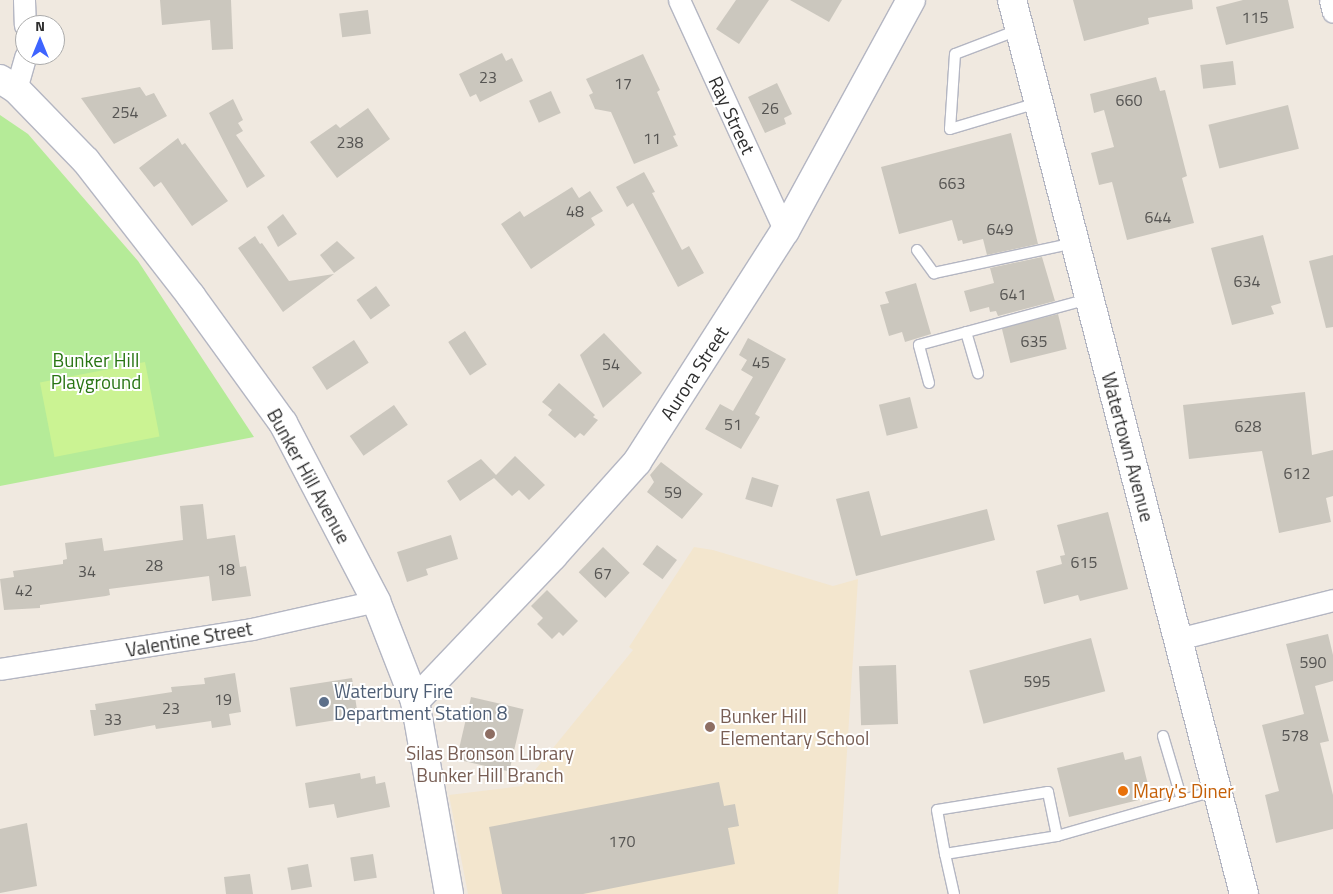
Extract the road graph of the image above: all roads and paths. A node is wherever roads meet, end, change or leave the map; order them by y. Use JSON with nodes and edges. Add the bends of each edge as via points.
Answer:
{"nodes":[{"id":1,"x":24,"y":0,"type":"edge"},
{"id":2,"x":679,"y":0,"type":"edge"},
{"id":3,"x":911,"y":0,"type":"edge"},
{"id":4,"x":1012,"y":0,"type":"edge"},
{"id":5,"x":1330,"y":0,"type":"edge"},
{"id":6,"x":1333,"y":12,"type":"edge"},
{"id":7,"x":25,"y":15,"type":"edge"},
{"id":8,"x":1019,"y":30,"type":"junction"},
{"id":9,"x":20,"y":65,"type":"edge"},
{"id":10,"x":8,"y":84,"type":"edge"},
{"id":11,"x":1038,"y":103,"type":"junction"},
{"id":12,"x":785,"y":231,"type":"junction"},
{"id":13,"x":1075,"y":243,"type":"junction"},
{"id":14,"x":917,"y":250,"type":"dead end"},
{"id":15,"x":1089,"y":299,"type":"junction"},
{"id":16,"x":966,"y":332,"type":"junction"},
{"id":17,"x":978,"y":373,"type":"dead end"},
{"id":18,"x":929,"y":383,"type":"dead end"},
{"id":19,"x":376,"y":600,"type":"junction"},
{"id":20,"x":1333,"y":600,"type":"edge"},
{"id":21,"x":1178,"y":639,"type":"junction"},
{"id":22,"x":0,"y":669,"type":"edge"},
{"id":23,"x":415,"y":701,"type":"junction"},
{"id":24,"x":1163,"y":736,"type":"dead end"},
{"id":25,"x":1217,"y":790,"type":"junction"},
{"id":26,"x":1182,"y":800,"type":"junction"},
{"id":27,"x":1057,"y":836,"type":"junction"},
{"id":28,"x":945,"y":854,"type":"junction"},
{"id":29,"x":449,"y":894,"type":"edge"},
{"id":30,"x":954,"y":894,"type":"edge"},
{"id":31,"x":1244,"y":894,"type":"edge"}],
"edges":[{"from":1,"to":7,"type":"street"},
{"from":2,"to":12,"type":"street","name":"Ray Street"},
{"from":3,"to":12,"type":"main road","name":"Aurora Street"},
{"from":4,"to":8,"type":"main road","name":"Watertown Avenue"},
{"from":5,"to":6,"type":"street"},
{"from":8,"to":11,"type":"main road","name":"Watertown Avenue"},
{"from":8,"to":11,"type":"lane","via":[[956,54],[950,129]]},
{"from":9,"to":10,"type":"street"},
{"from":10,"to":19,"type":"main road","name":"Bunker Hill Avenue","via":[[86,161],[283,423]]},
{"from":11,"to":13,"type":"main road","name":"Watertown Avenue"},
{"from":12,"to":23,"type":"main road","name":"Aurora Street","via":[[636,462],[553,556]]},
{"from":13,"to":14,"type":"lane","via":[[934,273]]},
{"from":13,"to":15,"type":"main road","name":"Watertown Avenue"},
{"from":15,"to":16,"type":"lane"},
{"from":15,"to":21,"type":"main road","name":"Watertown Avenue"},
{"from":16,"to":17,"type":"lane"},
{"from":16,"to":18,"type":"lane","via":[[918,345]]},
{"from":19,"to":22,"type":"street","name":"Valentine Street","via":[[252,628]]},
{"from":19,"to":23,"type":"main road","name":"Bunker Hill Avenue"},
{"from":20,"to":21,"type":"street"},
{"from":21,"to":25,"type":"main road","name":"Watertown Avenue"},
{"from":23,"to":29,"type":"main road","name":"Bunker Hill Avenue"},
{"from":24,"to":26,"type":"lane"},
{"from":25,"to":26,"type":"lane"},
{"from":25,"to":31,"type":"main road","name":"Watertown Avenue"},
{"from":26,"to":27,"type":"lane"},
{"from":27,"to":28,"type":"lane"},
{"from":27,"to":28,"type":"lane","via":[[1048,792],[1038,793],[937,810]]},
{"from":28,"to":30,"type":"lane"}]}
